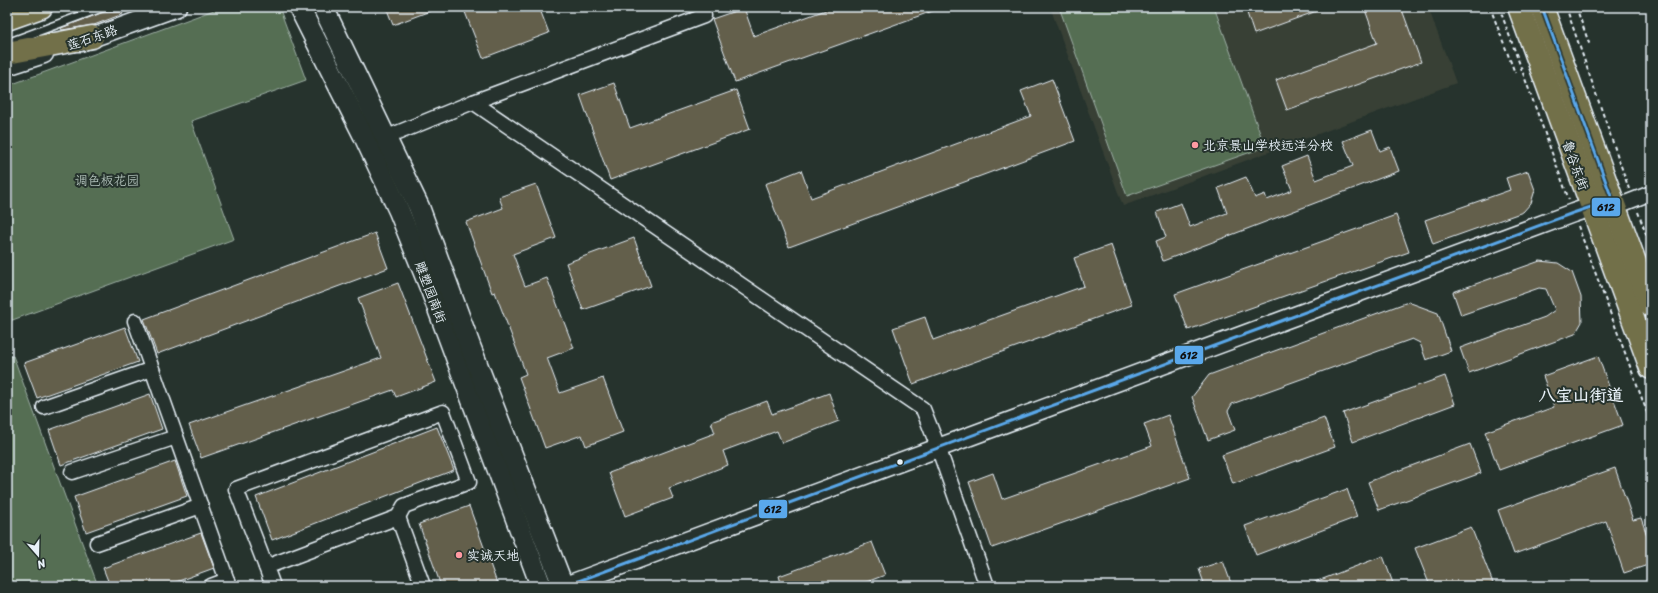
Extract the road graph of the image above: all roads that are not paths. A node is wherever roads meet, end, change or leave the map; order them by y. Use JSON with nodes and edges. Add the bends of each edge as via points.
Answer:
{"nodes":[{"id":1,"x":41,"y":7,"type":"edge"},
{"id":2,"x":104,"y":7,"type":"edge"},
{"id":3,"x":177,"y":7,"type":"edge"},
{"id":4,"x":299,"y":7,"type":"edge"},
{"id":5,"x":323,"y":7,"type":"edge"},
{"id":6,"x":701,"y":7,"type":"edge"},
{"id":7,"x":1519,"y":7,"type":"edge"},
{"id":8,"x":1542,"y":7,"type":"edge"},
{"id":9,"x":7,"y":19,"type":"edge"},
{"id":10,"x":92,"y":38,"type":"junction"},
{"id":11,"x":7,"y":43,"type":"edge"},
{"id":12,"x":7,"y":54,"type":"edge"},
{"id":13,"x":7,"y":66,"type":"edge"},
{"id":14,"x":473,"y":102,"type":"junction"},
{"id":15,"x":385,"y":138,"type":"junction"},
{"id":16,"x":1651,"y":193,"type":"edge"},
{"id":17,"x":1624,"y":203,"type":"junction"},
{"id":18,"x":1591,"y":207,"type":"junction"},
{"id":19,"x":1651,"y":306,"type":"edge"},
{"id":20,"x":135,"y":321,"type":"dead end"},
{"id":21,"x":1651,"y":368,"type":"edge"},
{"id":22,"x":152,"y":369,"type":"junction"},
{"id":23,"x":44,"y":407,"type":"dead end"},
{"id":24,"x":176,"y":437,"type":"junction"},
{"id":25,"x":938,"y":447,"type":"junction"},
{"id":26,"x":72,"y":472,"type":"dead end"},
{"id":27,"x":201,"y":506,"type":"junction"},
{"id":28,"x":398,"y":517,"type":"junction"},
{"id":29,"x":98,"y":544,"type":"dead end"},
{"id":30,"x":266,"y":567,"type":"junction"},
{"id":31,"x":228,"y":583,"type":"edge"},
{"id":32,"x":211,"y":586,"type":"edge"},
{"id":33,"x":273,"y":586,"type":"edge"},
{"id":34,"x":423,"y":586,"type":"edge"},
{"id":35,"x":541,"y":586,"type":"edge"},
{"id":36,"x":564,"y":586,"type":"edge"},
{"id":37,"x":987,"y":586,"type":"edge"}],
"edges":[{"from":1,"to":9,"type":"main road"},
{"from":2,"to":11,"type":"lane"},
{"from":3,"to":10,"type":"street","name":"莲石东路"},
{"from":4,"to":35,"type":"main road","name":"雕塑园南街","via":[[399,210]]},
{"from":5,"to":15,"type":"main road","name":"雕塑园南街"},
{"from":6,"to":14,"type":"street","via":[[704,16]]},
{"from":7,"to":18,"type":"main road","name":"鲁谷东街"},
{"from":8,"to":17,"type":"main road","name":"鲁谷东街"},
{"from":10,"to":12,"type":"main road"},
{"from":10,"to":13,"type":"street","name":"莲石东路"},
{"from":14,"to":15,"type":"street"},
{"from":14,"to":25,"type":"street","via":[[923,409]]},
{"from":15,"to":36,"type":"main road","name":"雕塑园南街","via":[[419,208]]},
{"from":16,"to":17,"type":"street"},
{"from":17,"to":18,"type":"street"},
{"from":17,"to":19,"type":"main road","name":"鲁谷东街"},
{"from":18,"to":21,"type":"main road","name":"鲁谷东街"},
{"from":18,"to":25,"type":"street"},
{"from":20,"to":22,"type":"street"},
{"from":22,"to":23,"type":"street"},
{"from":22,"to":24,"type":"street"},
{"from":24,"to":26,"type":"street"},
{"from":24,"to":27,"type":"street"},
{"from":25,"to":36,"type":"street"},
{"from":25,"to":37,"type":"street"},
{"from":27,"to":29,"type":"street"},
{"from":27,"to":31,"type":"street"},
{"from":28,"to":30,"type":"street"},
{"from":28,"to":30,"type":"street","via":[[404,506],[469,482],[443,412],[236,490]]},
{"from":28,"to":34,"type":"street"},
{"from":30,"to":33,"type":"street"},
{"from":31,"to":32,"type":"street"}]}
